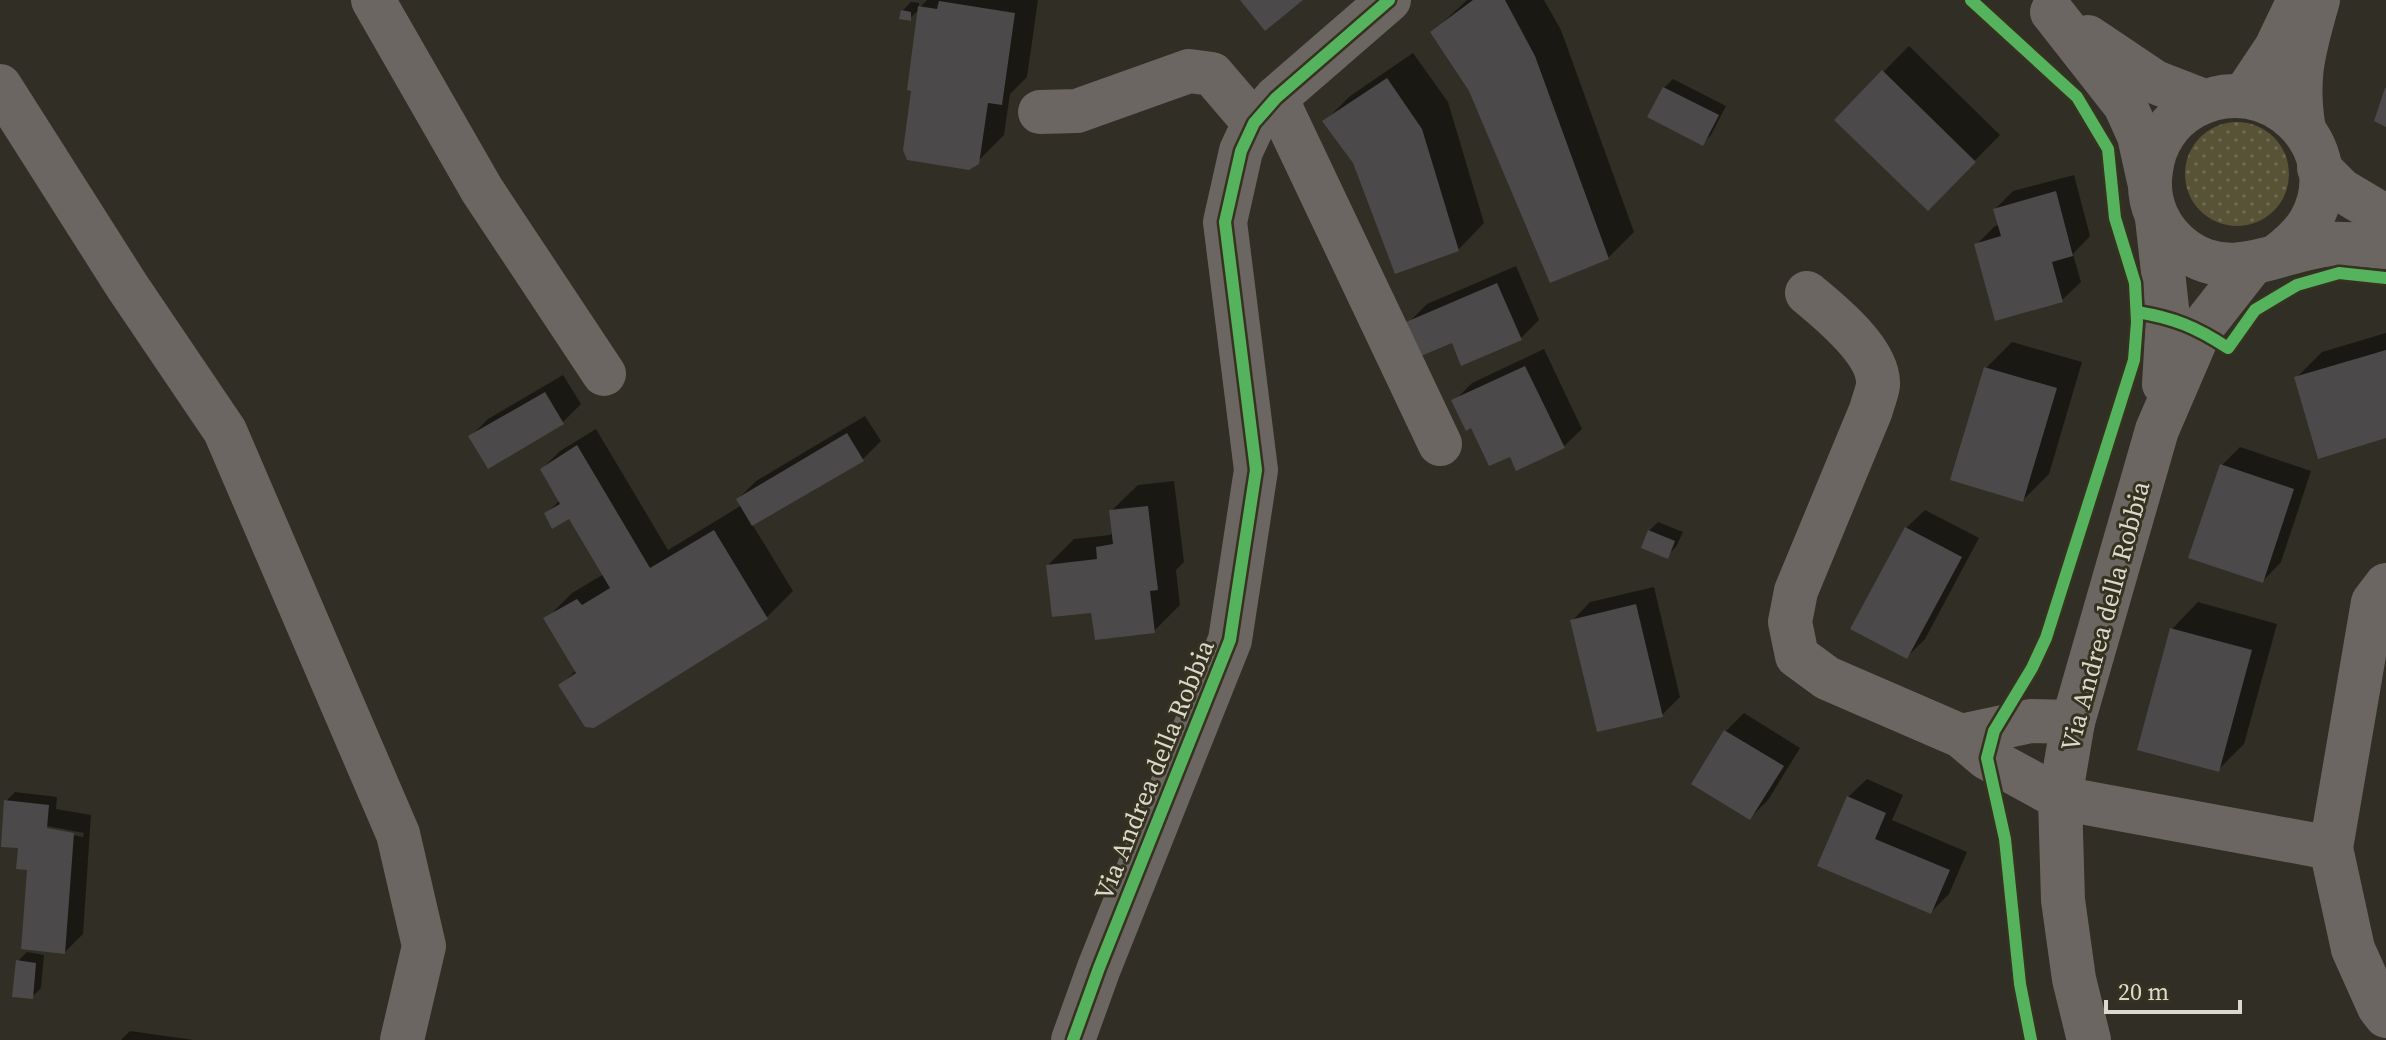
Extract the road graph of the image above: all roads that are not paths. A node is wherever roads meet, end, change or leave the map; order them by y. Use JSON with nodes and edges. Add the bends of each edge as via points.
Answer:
{"nodes":[{"id":1,"x":373,"y":0,"type":"edge"},
{"id":2,"x":1389,"y":0,"type":"edge"},
{"id":3,"x":2299,"y":0,"type":"edge"},
{"id":4,"x":2318,"y":0,"type":"edge"},
{"id":5,"x":2045,"y":6,"type":"edge"},
{"id":6,"x":0,"y":86,"type":"edge"},
{"id":7,"x":2224,"y":98,"type":"junction"},
{"id":8,"x":1265,"y":111,"type":"junction"},
{"id":9,"x":1040,"y":112,"type":"dead end"},
{"id":10,"x":2312,"y":149,"type":"junction"},
{"id":11,"x":2153,"y":200,"type":"junction"},
{"id":12,"x":2386,"y":217,"type":"edge"},
{"id":13,"x":2386,"y":247,"type":"edge"},
{"id":14,"x":2264,"y":260,"type":"junction"},
{"id":15,"x":1807,"y":293,"type":"dead end"},
{"id":16,"x":604,"y":374,"type":"dead end"},
{"id":17,"x":2157,"y":430,"type":"junction"},
{"id":18,"x":1440,"y":444,"type":"dead end"},
{"id":19,"x":2386,"y":585,"type":"edge"},
{"id":20,"x":2073,"y":722,"type":"junction"},
{"id":21,"x":1981,"y":742,"type":"junction"},
{"id":22,"x":2060,"y":798,"type":"junction"},
{"id":23,"x":2331,"y":848,"type":"junction"},
{"id":24,"x":2386,"y":1016,"type":"edge"},
{"id":25,"x":402,"y":1040,"type":"edge"},
{"id":26,"x":1073,"y":1040,"type":"edge"},
{"id":27,"x":2089,"y":1040,"type":"edge"}],
"edges":[{"from":1,"to":16,"type":"street","via":[[482,190]]},
{"from":2,"to":8,"type":"street","name":"Via Andrea della Robbia"},
{"from":3,"to":7,"type":"street","via":[[2276,48]]},
{"from":4,"to":10,"type":"street","via":[[2301,64],[2299,99]]},
{"from":5,"to":7,"type":"street","via":[[2155,82]]},
{"from":5,"to":11,"type":"street","via":[[2125,105],[2139,136]]},
{"from":6,"to":25,"type":"street","via":[[225,431],[398,834],[424,946]]},
{"from":7,"to":10,"type":"street","via":[[2267,101],[2287,113]]},
{"from":7,"to":11,"type":"street","via":[[2181,114],[2164,133],[2152,156]]},
{"from":8,"to":9,"type":"street","via":[[1212,74],[1189,71],[1077,111]]},
{"from":8,"to":18,"type":"street"},
{"from":8,"to":26,"type":"street","name":"Via Andrea della Robbia","via":[[1241,151],[1225,222],[1256,470],[1230,640]]},
{"from":10,"to":12,"type":"street","via":[[2341,190]]},
{"from":10,"to":14,"type":"street","via":[[2320,193],[2312,218],[2298,239]]},
{"from":11,"to":14,"type":"street","via":[[2173,241],[2196,258],[2223,266]]},
{"from":11,"to":17,"type":"street","name":"Via Andrea della Robbia","via":[[2168,317]]},
{"from":13,"to":14,"type":"street","via":[[2332,244]]},
{"from":14,"to":17,"type":"street","name":"Via Andrea della Robbia","via":[[2200,330]]},
{"from":15,"to":21,"type":"street","via":[[1844,324],[1867,353],[1878,384],[1796,591],[1790,622],[1797,656],[1827,678]]},
{"from":17,"to":20,"type":"street","name":"Via Andrea della Robbia"},
{"from":19,"to":23,"type":"street","via":[[2373,602]]},
{"from":20,"to":21,"type":"street","via":[[2031,721]]},
{"from":20,"to":22,"type":"street","name":"Via Andrea della Robbia"},
{"from":21,"to":22,"type":"street"},
{"from":22,"to":23,"type":"street"},
{"from":22,"to":27,"type":"street","name":"Via Andrea della Robbia","via":[[2063,900]]},
{"from":23,"to":24,"type":"street","via":[[2353,949]]}]}
